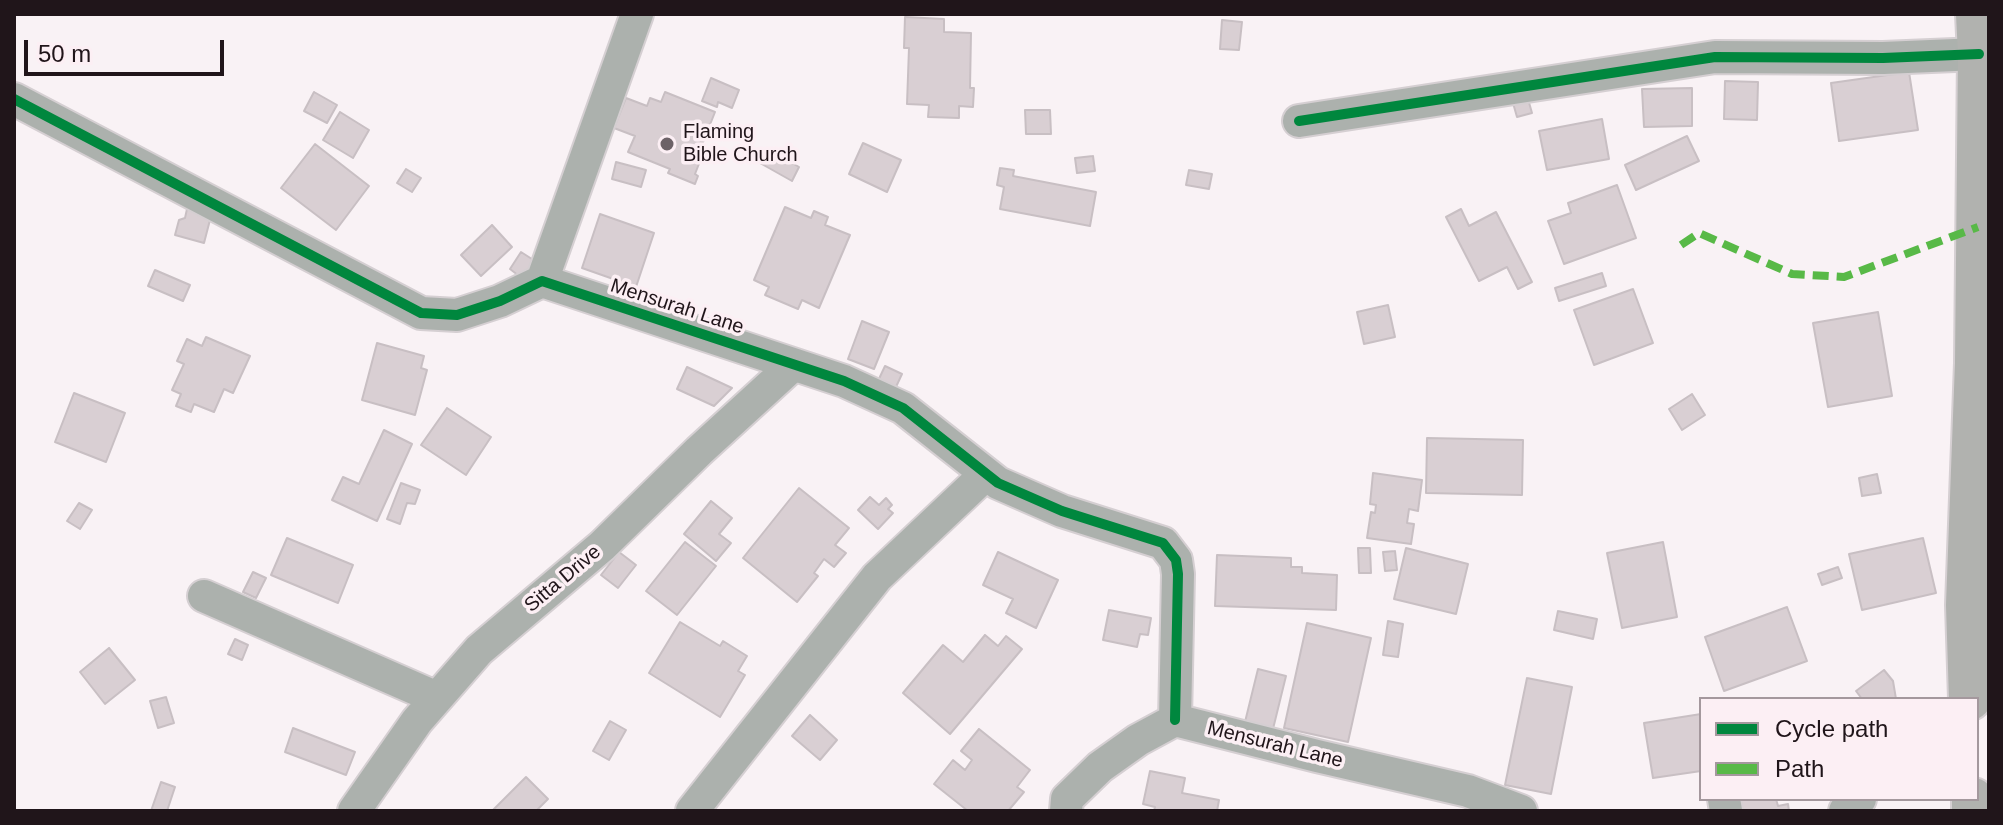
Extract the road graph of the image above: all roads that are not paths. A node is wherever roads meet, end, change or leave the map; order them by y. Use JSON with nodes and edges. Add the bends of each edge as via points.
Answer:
{"nodes":[{"id":1,"x":637,"y":14,"type":"edge"},
{"id":2,"x":1978,"y":34,"type":"edge"},
{"id":3,"x":14,"y":99,"type":"edge"},
{"id":4,"x":1299,"y":121,"type":"dead end"},
{"id":5,"x":542,"y":281,"type":"junction"},
{"id":6,"x":793,"y":365,"type":"junction"},
{"id":7,"x":986,"y":474,"type":"junction"},
{"id":8,"x":204,"y":596,"type":"dead end"},
{"id":9,"x":1970,"y":697,"type":"edge"},
{"id":10,"x":437,"y":698,"type":"junction"},
{"id":11,"x":1175,"y":720,"type":"junction"},
{"id":12,"x":1464,"y":801,"type":"edge"},
{"id":13,"x":354,"y":811,"type":"edge"},
{"id":14,"x":692,"y":811,"type":"edge"},
{"id":15,"x":1066,"y":811,"type":"edge"},
{"id":16,"x":1521,"y":811,"type":"edge"}],
"edges":[{"from":1,"to":5,"type":"street"},
{"from":2,"to":4,"type":"street","via":[[1883,58],[1715,57]]},
{"from":2,"to":9,"type":"main road","via":[[1976,363],[1967,605]]},
{"from":3,"to":5,"type":"street","via":[[421,313],[457,315]]},
{"from":5,"to":6,"type":"street","name":"Mensurah Lane"},
{"from":6,"to":7,"type":"street","name":"Mensurah Lane","via":[[903,408]]},
{"from":6,"to":10,"type":"street","name":"Sitta Drive","via":[[602,546],[479,650]]},
{"from":7,"to":11,"type":"street","name":"Mensurah Lane","via":[[1062,511],[1163,543],[1176,560],[1178,574]]},
{"from":7,"to":14,"type":"street","via":[[877,577]]},
{"from":8,"to":10,"type":"street"},
{"from":10,"to":13,"type":"street","name":"Sitta Drive"},
{"from":11,"to":12,"type":"street","name":"Mensurah Lane"},
{"from":11,"to":15,"type":"street","via":[[1100,767],[1067,799]]},
{"from":12,"to":16,"type":"street","name":"Mensurah Lane"}]}
